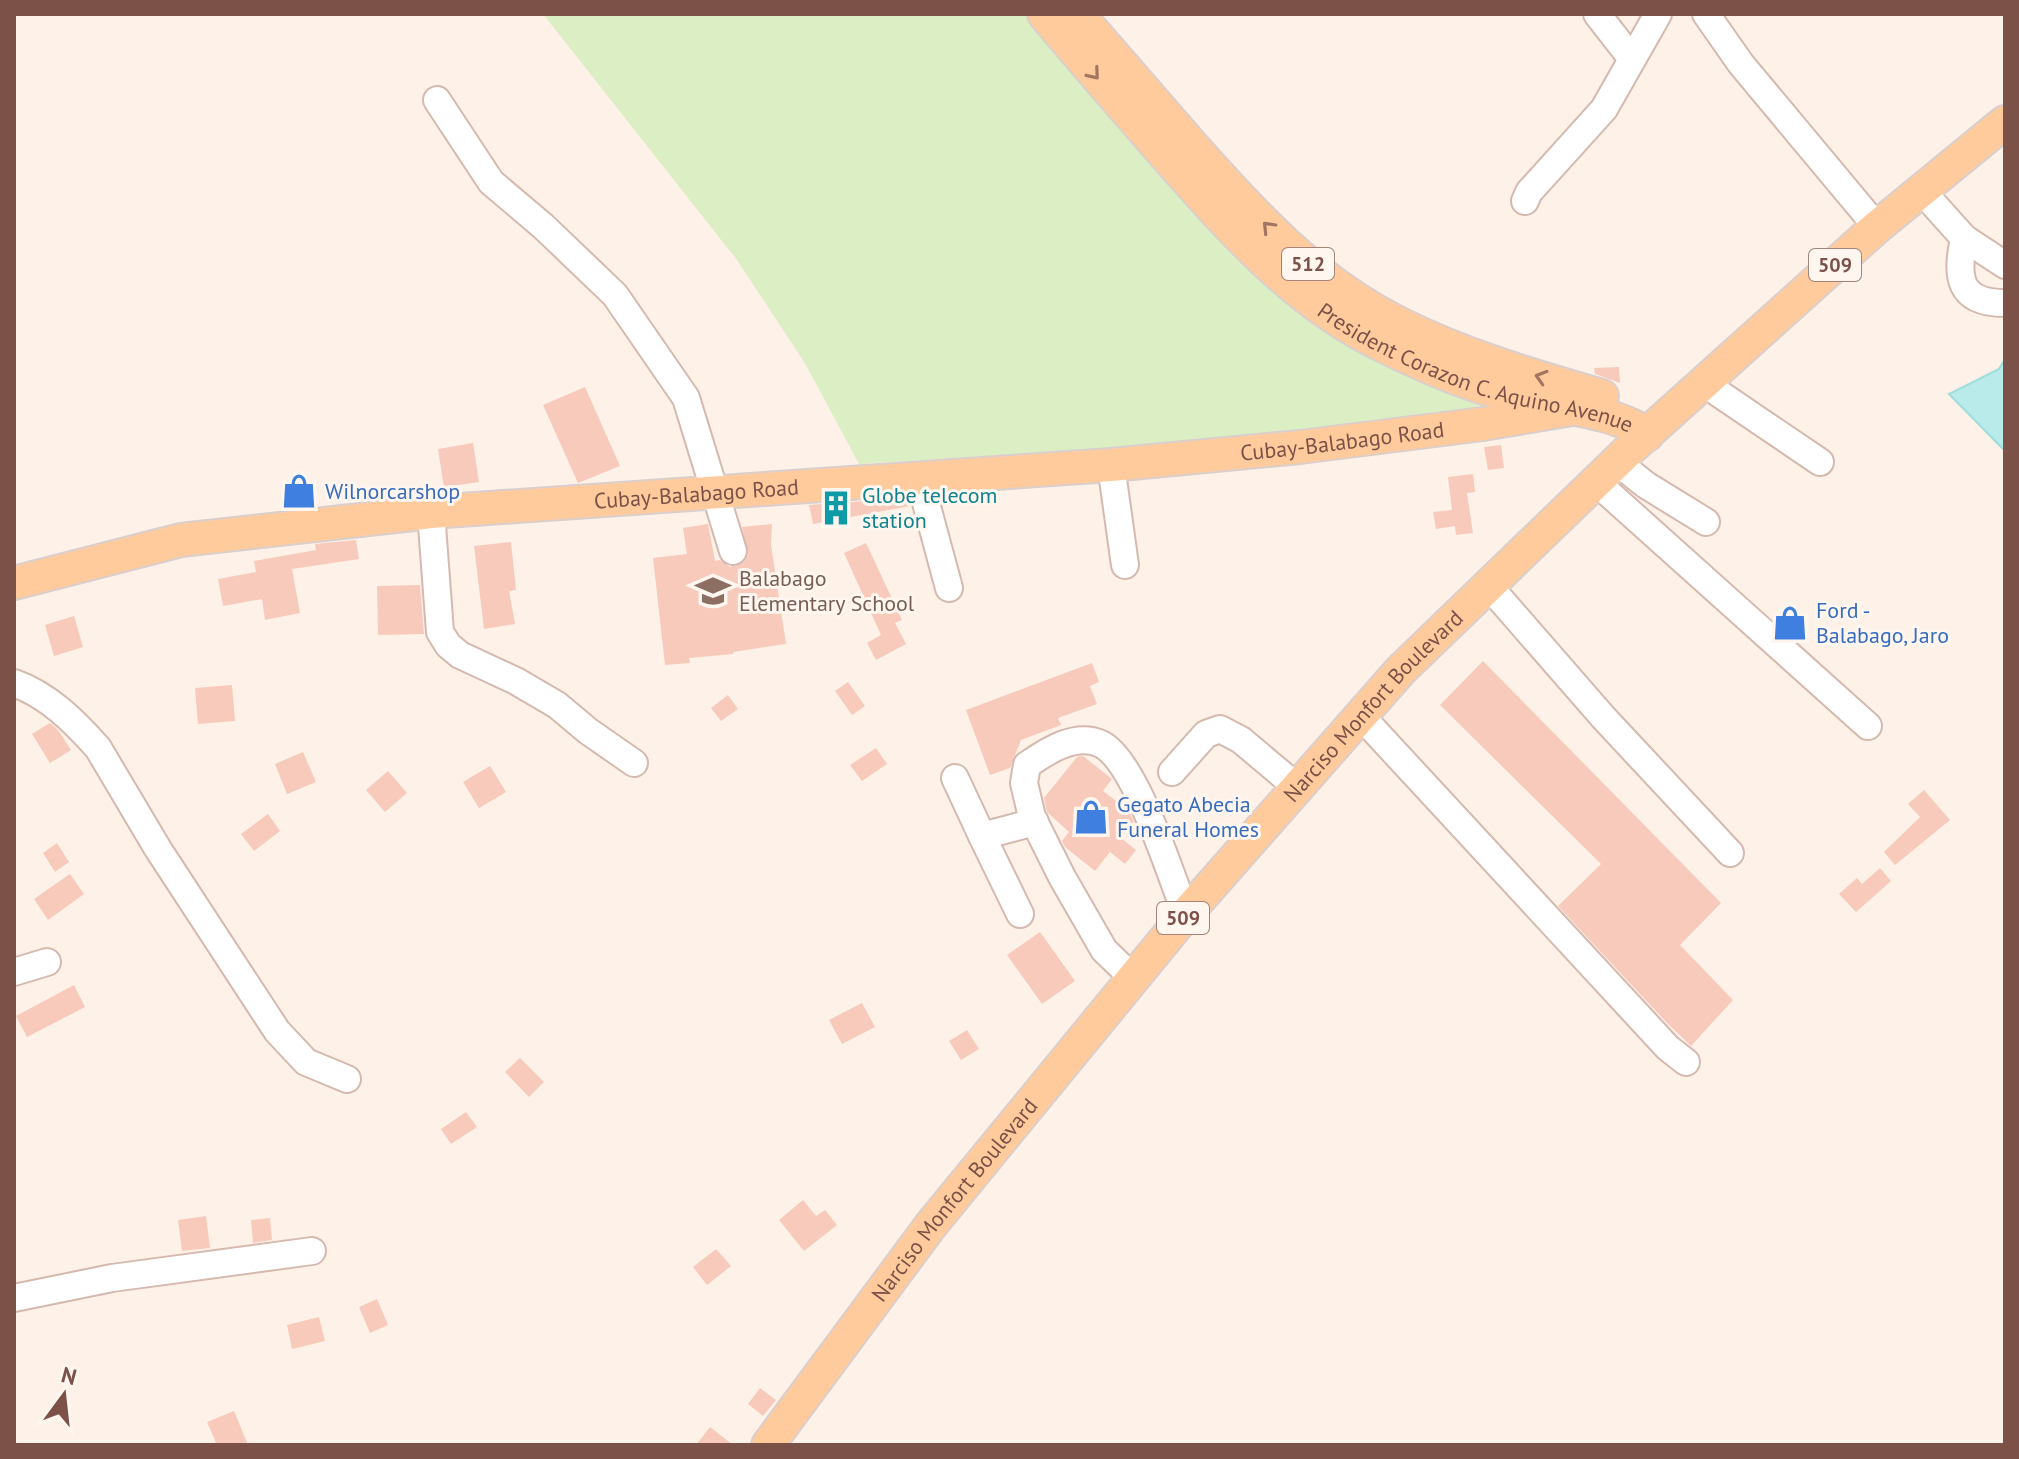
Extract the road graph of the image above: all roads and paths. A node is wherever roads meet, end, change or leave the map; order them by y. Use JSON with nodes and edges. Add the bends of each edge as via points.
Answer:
{"nodes":[{"id":1,"x":1044,"y":14,"type":"edge"},
{"id":2,"x":1078,"y":14,"type":"edge"},
{"id":3,"x":1597,"y":14,"type":"edge"},
{"id":4,"x":1658,"y":14,"type":"edge"},
{"id":5,"x":1706,"y":14,"type":"edge"},
{"id":6,"x":1632,"y":59,"type":"junction"},
{"id":7,"x":437,"y":100,"type":"dead end"},
{"id":8,"x":2005,"y":122,"type":"edge"},
{"id":9,"x":1921,"y":190,"type":"junction"},
{"id":10,"x":1525,"y":201,"type":"dead end"},
{"id":11,"x":1877,"y":227,"type":"junction"},
{"id":12,"x":1964,"y":238,"type":"junction"},
{"id":13,"x":2005,"y":265,"type":"edge"},
{"id":14,"x":2005,"y":303,"type":"edge"},
{"id":15,"x":1705,"y":384,"type":"junction"},
{"id":16,"x":1572,"y":409,"type":"junction"},
{"id":17,"x":1658,"y":424,"type":"junction"},
{"id":18,"x":1820,"y":462,"type":"dead end"},
{"id":19,"x":1111,"y":465,"type":"junction"},
{"id":20,"x":1606,"y":472,"type":"junction"},
{"id":21,"x":919,"y":477,"type":"junction"},
{"id":22,"x":715,"y":493,"type":"junction"},
{"id":23,"x":431,"y":512,"type":"junction"},
{"id":24,"x":1706,"y":522,"type":"dead end"},
{"id":25,"x":733,"y":551,"type":"dead end"},
{"id":26,"x":1125,"y":565,"type":"dead end"},
{"id":27,"x":14,"y":583,"type":"edge"},
{"id":28,"x":1488,"y":585,"type":"junction"},
{"id":29,"x":949,"y":588,"type":"dead end"},
{"id":30,"x":14,"y":683,"type":"edge"},
{"id":31,"x":1361,"y":716,"type":"junction"},
{"id":32,"x":1868,"y":726,"type":"dead end"},
{"id":33,"x":634,"y":763,"type":"dead end"},
{"id":34,"x":1172,"y":772,"type":"dead end"},
{"id":35,"x":955,"y":778,"type":"dead end"},
{"id":36,"x":1298,"y":788,"type":"junction"},
{"id":37,"x":1035,"y":822,"type":"junction"},
{"id":38,"x":982,"y":836,"type":"junction"},
{"id":39,"x":1730,"y":853,"type":"dead end"},
{"id":40,"x":1020,"y":914,"type":"dead end"},
{"id":41,"x":1186,"y":914,"type":"junction"},
{"id":42,"x":47,"y":962,"type":"dead end"},
{"id":43,"x":14,"y":972,"type":"edge"},
{"id":44,"x":1134,"y":979,"type":"junction"},
{"id":45,"x":1686,"y":1062,"type":"dead end"},
{"id":46,"x":347,"y":1079,"type":"dead end"},
{"id":47,"x":312,"y":1251,"type":"dead end"},
{"id":48,"x":14,"y":1298,"type":"edge"},
{"id":49,"x":768,"y":1445,"type":"edge"}],
"edges":[{"from":1,"to":16,"type":"main road","name":"President Corazon C. Aquino Avenue","number":"512","one_way":true,"via":[[1206,202],[1300,292],[1381,345],[1423,364],[1483,387]]},
{"from":17,"to":2,"type":"main road","name":"President Corazon C. Aquino Avenue","number":"512","one_way":true,"via":[[1480,358],[1393,321],[1348,293],[1287,247],[1226,184]]},
{"from":3,"to":6,"type":"street"},
{"from":4,"to":6,"type":"street"},
{"from":5,"to":11,"type":"street","via":[[1741,64]]},
{"from":6,"to":10,"type":"street","via":[[1604,109]]},
{"from":7,"to":22,"type":"street","via":[[491,182],[615,295],[686,398]]},
{"from":8,"to":9,"type":"main road","name":"Narciso Monfort Boulevard","number":"509"},
{"from":9,"to":11,"type":"main road","name":"Narciso Monfort Boulevard","number":"509"},
{"from":9,"to":12,"type":"street"},
{"from":11,"to":15,"type":"main road","name":"Narciso Monfort Boulevard","number":"509"},
{"from":12,"to":13,"type":"street"},
{"from":12,"to":14,"type":"street","via":[[1961,282],[1972,297]]},
{"from":15,"to":17,"type":"main road","name":"Narciso Monfort Boulevard","number":"509"},
{"from":15,"to":18,"type":"street"},
{"from":16,"to":17,"type":"main road","name":"President Corazon C. Aquino Avenue","number":"512"},
{"from":16,"to":19,"type":"main road","name":"Cubay-Balabago Road","via":[[1300,447]]},
{"from":17,"to":20,"type":"main road","name":"Narciso Monfort Boulevard","number":"509"},
{"from":19,"to":21,"type":"main road","name":"Cubay-Balabago Road"},
{"from":19,"to":26,"type":"street"},
{"from":20,"to":24,"type":"street","via":[[1646,485]]},
{"from":20,"to":28,"type":"main road","name":"Narciso Monfort Boulevard","number":"509"},
{"from":20,"to":32,"type":"street"},
{"from":21,"to":22,"type":"main road","name":"Cubay-Balabago Road"},
{"from":21,"to":29,"type":"street"},
{"from":22,"to":23,"type":"main road","name":"Cubay-Balabago Road"},
{"from":22,"to":25,"type":"street"},
{"from":23,"to":27,"type":"main road","name":"Cubay-Balabago Road","via":[[181,540]]},
{"from":23,"to":33,"type":"street","via":[[440,632],[448,645],[557,705]]},
{"from":28,"to":31,"type":"main road","name":"Narciso Monfort Boulevard","number":"509"},
{"from":28,"to":39,"type":"street"},
{"from":30,"to":46,"type":"street","via":[[72,718],[98,748],[242,980],[293,1050],[306,1062]]},
{"from":31,"to":36,"type":"main road","name":"Narciso Monfort Boulevard","number":"509"},
{"from":31,"to":45,"type":"street"},
{"from":34,"to":36,"type":"street","via":[[1206,734],[1220,729]]},
{"from":35,"to":38,"type":"street"},
{"from":36,"to":41,"type":"main road","name":"Narciso Monfort Boulevard","number":"509"},
{"from":37,"to":38,"type":"street"},
{"from":37,"to":41,"type":"street","via":[[1024,783],[1027,765],[1070,742],[1102,745],[1137,790]]},
{"from":37,"to":44,"type":"street","via":[[1104,950]]},
{"from":38,"to":40,"type":"street"},
{"from":41,"to":44,"type":"main road","name":"Narciso Monfort Boulevard","number":"509"},
{"from":42,"to":43,"type":"street"},
{"from":44,"to":49,"type":"main road","name":"Narciso Monfort Boulevard","number":"509","via":[[931,1225]]},
{"from":47,"to":48,"type":"street","via":[[112,1278]]}]}
